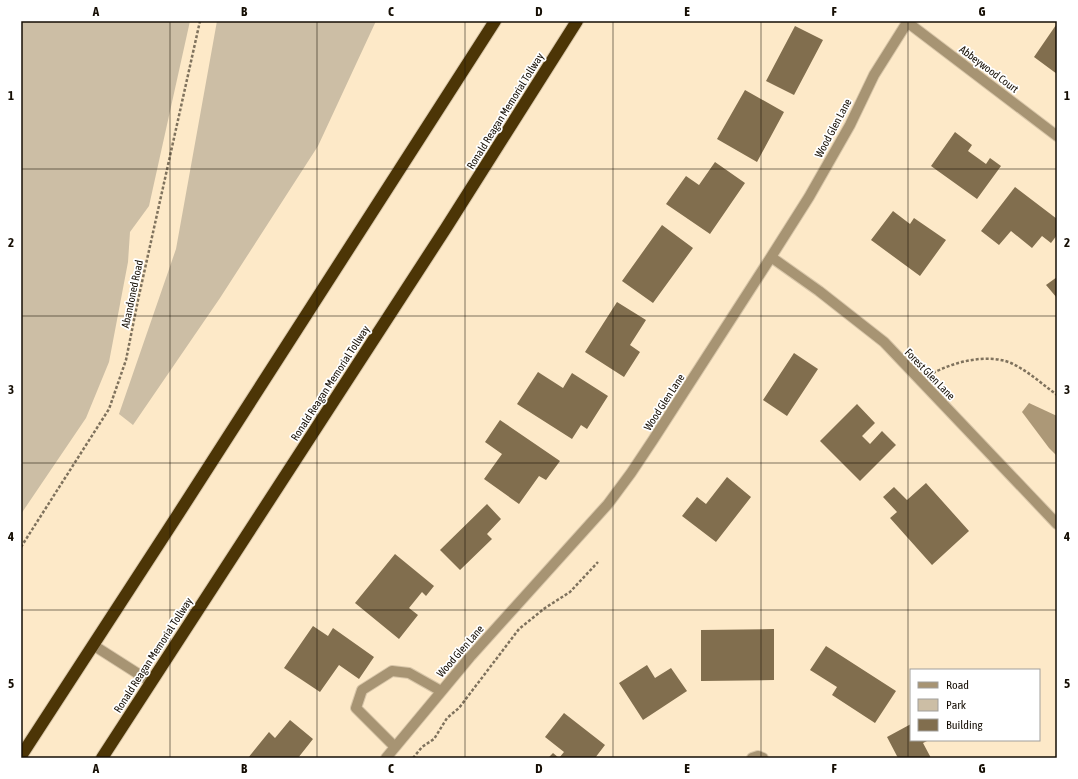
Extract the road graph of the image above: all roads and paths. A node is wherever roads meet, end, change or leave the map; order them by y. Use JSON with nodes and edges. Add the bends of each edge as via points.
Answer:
{"nodes":[{"id":1,"x":200,"y":21,"type":"edge"},
{"id":2,"x":495,"y":21,"type":"edge"},
{"id":3,"x":577,"y":21,"type":"edge"},
{"id":4,"x":907,"y":22,"type":"edge"},
{"id":5,"x":1057,"y":136,"type":"edge"},
{"id":6,"x":771,"y":257,"type":"junction"},
{"id":7,"x":920,"y":380,"type":"junction"},
{"id":8,"x":1057,"y":395,"type":"edge"},
{"id":9,"x":1057,"y":524,"type":"edge"},
{"id":10,"x":21,"y":547,"type":"edge"},
{"id":11,"x":598,"y":562,"type":"dead end"},
{"id":12,"x":93,"y":645,"type":"junction"},
{"id":13,"x":152,"y":682,"type":"junction"},
{"id":14,"x":441,"y":692,"type":"junction"},
{"id":15,"x":395,"y":747,"type":"junction"},
{"id":16,"x":21,"y":756,"type":"edge"},
{"id":17,"x":102,"y":758,"type":"edge"},
{"id":18,"x":386,"y":758,"type":"edge"},
{"id":19,"x":413,"y":758,"type":"edge"},
{"id":20,"x":752,"y":758,"type":"edge"},
{"id":21,"x":763,"y":758,"type":"edge"}],
"edges":[{"from":1,"to":10,"type":"path","name":"Abandoned Road","via":[[126,360],[109,409]]},
{"from":2,"to":12,"type":"highway"},
{"from":3,"to":13,"type":"highway","name":"Ronald Reagan Memorial Tollway"},
{"from":4,"to":5,"type":"street","name":"Abbeywood Court"},
{"from":4,"to":6,"type":"street","name":"Wood Glen Lane","via":[[874,75],[850,125]]},
{"from":6,"to":7,"type":"street","name":"Forest Glen Lane","via":[[884,342]]},
{"from":6,"to":14,"type":"street","name":"Wood Glen Lane","via":[[653,440],[608,504]]},
{"from":7,"to":8,"type":"path","via":[[946,366],[968,360],[992,359],[1010,363],[1035,377]]},
{"from":7,"to":9,"type":"street","name":"Forest Glen Lane"},
{"from":11,"to":19,"type":"path","via":[[570,592],[545,608],[519,630],[459,708],[447,718],[434,739]]},
{"from":12,"to":13,"type":"street"},
{"from":12,"to":16,"type":"highway"},
{"from":13,"to":17,"type":"highway","name":"Ronald Reagan Memorial Tollway"},
{"from":14,"to":15,"type":"street","name":"Wood Glen Lane"},
{"from":14,"to":15,"type":"street","via":[[409,673],[392,671],[362,690],[356,708]]},
{"from":15,"to":18,"type":"street","name":"Wood Glen Lane"},
{"from":20,"to":21,"type":"street"}]}
